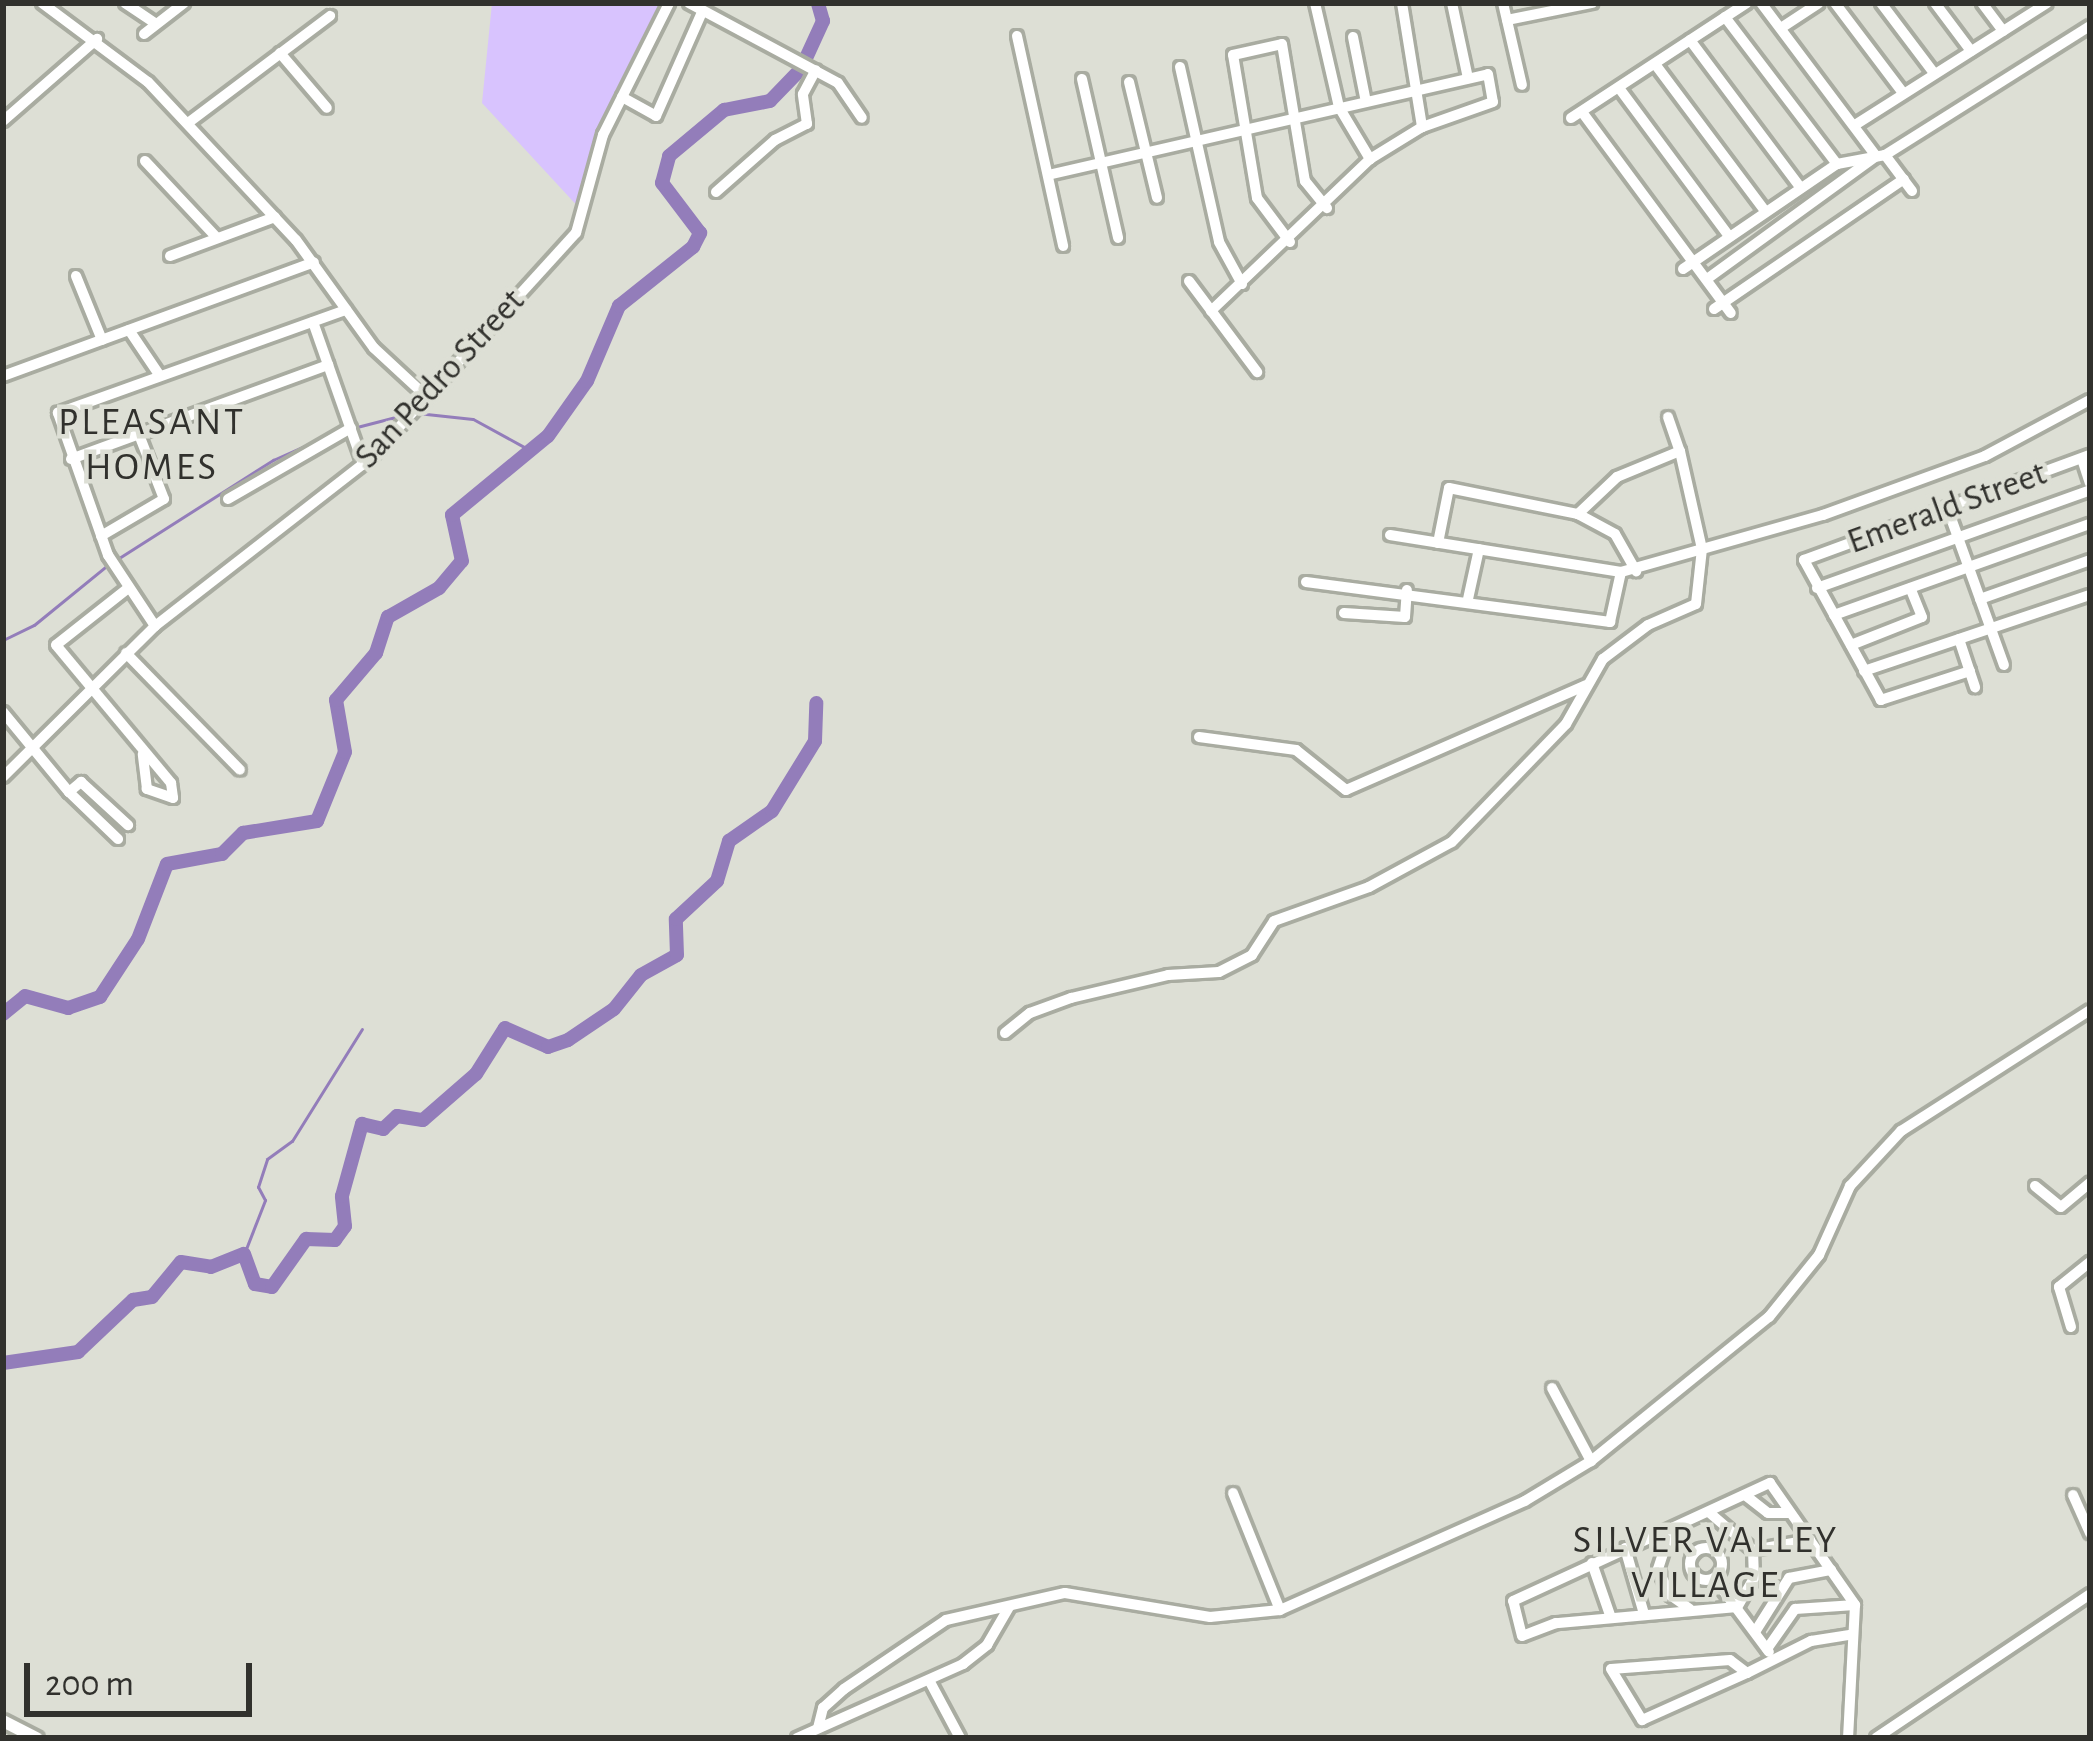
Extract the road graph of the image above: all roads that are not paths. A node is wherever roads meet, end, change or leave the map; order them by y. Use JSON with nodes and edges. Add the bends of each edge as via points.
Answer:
{"nodes":[{"id":1,"x":42,"y":3,"type":"edge"},
{"id":2,"x":184,"y":3,"type":"edge"},
{"id":3,"x":669,"y":3,"type":"edge"},
{"id":4,"x":689,"y":3,"type":"edge"},
{"id":5,"x":1315,"y":3,"type":"edge"},
{"id":6,"x":1402,"y":3,"type":"edge"},
{"id":7,"x":1453,"y":3,"type":"edge"},
{"id":8,"x":1503,"y":3,"type":"edge"},
{"id":9,"x":1592,"y":3,"type":"edge"},
{"id":10,"x":1747,"y":3,"type":"edge"},
{"id":11,"x":1761,"y":3,"type":"edge"},
{"id":12,"x":1819,"y":3,"type":"edge"},
{"id":13,"x":1835,"y":3,"type":"edge"},
{"id":14,"x":1881,"y":3,"type":"edge"},
{"id":15,"x":1935,"y":3,"type":"edge"},
{"id":16,"x":1982,"y":3,"type":"edge"},
{"id":17,"x":2047,"y":3,"type":"edge"},
{"id":18,"x":130,"y":4,"type":"edge"},
{"id":19,"x":2028,"y":8,"type":"edge"},
{"id":20,"x":702,"y":12,"type":"junction"},
{"id":21,"x":330,"y":16,"type":"dead end"},
{"id":22,"x":1725,"y":17,"type":"junction"},
{"id":23,"x":1507,"y":20,"type":"junction"},
{"id":24,"x":156,"y":24,"type":"junction"},
{"id":25,"x":2090,"y":26,"type":"edge"},
{"id":26,"x":1781,"y":28,"type":"junction"},
{"id":27,"x":2002,"y":31,"type":"junction"},
{"id":28,"x":144,"y":34,"type":"dead end"},
{"id":29,"x":1016,"y":36,"type":"dead end"},
{"id":30,"x":1353,"y":37,"type":"dead end"},
{"id":31,"x":97,"y":40,"type":"junction"},
{"id":32,"x":1690,"y":40,"type":"junction"},
{"id":33,"x":1971,"y":51,"type":"junction"},
{"id":34,"x":280,"y":53,"type":"junction"},
{"id":35,"x":1654,"y":64,"type":"junction"},
{"id":36,"x":1517,"y":66,"type":"junction"},
{"id":37,"x":1180,"y":67,"type":"dead end"},
{"id":38,"x":811,"y":68,"type":"junction"},
{"id":39,"x":1934,"y":73,"type":"junction"},
{"id":40,"x":1488,"y":74,"type":"junction"},
{"id":41,"x":1468,"y":78,"type":"junction"},
{"id":42,"x":1082,"y":80,"type":"dead end"},
{"id":43,"x":1130,"y":82,"type":"dead end"},
{"id":44,"x":1522,"y":85,"type":"dead end"},
{"id":45,"x":1619,"y":88,"type":"junction"},
{"id":46,"x":1418,"y":90,"type":"junction"},
{"id":47,"x":1903,"y":93,"type":"junction"},
{"id":48,"x":622,"y":97,"type":"junction"},
{"id":49,"x":1366,"y":102,"type":"junction"},
{"id":50,"x":327,"y":107,"type":"dead end"},
{"id":51,"x":1339,"y":107,"type":"junction"},
{"id":52,"x":862,"y":118,"type":"dead end"},
{"id":53,"x":1296,"y":118,"type":"junction"},
{"id":54,"x":3,"y":122,"type":"edge"},
{"id":55,"x":188,"y":123,"type":"junction"},
{"id":56,"x":1855,"y":125,"type":"junction"},
{"id":57,"x":1422,"y":127,"type":"junction"},
{"id":58,"x":1247,"y":129,"type":"junction"},
{"id":59,"x":1200,"y":140,"type":"junction"},
{"id":60,"x":1146,"y":152,"type":"junction"},
{"id":61,"x":1881,"y":156,"type":"junction"},
{"id":62,"x":1370,"y":159,"type":"junction"},
{"id":63,"x":145,"y":161,"type":"dead end"},
{"id":64,"x":1101,"y":163,"type":"junction"},
{"id":65,"x":1837,"y":164,"type":"junction"},
{"id":66,"x":1048,"y":175,"type":"junction"},
{"id":67,"x":1904,"y":179,"type":"junction"},
{"id":68,"x":1800,"y":187,"type":"junction"},
{"id":69,"x":1912,"y":191,"type":"dead end"},
{"id":70,"x":716,"y":192,"type":"dead end"},
{"id":71,"x":1157,"y":198,"type":"dead end"},
{"id":72,"x":1328,"y":208,"type":"junction"},
{"id":73,"x":1766,"y":212,"type":"junction"},
{"id":74,"x":275,"y":217,"type":"junction"},
{"id":75,"x":1729,"y":236,"type":"junction"},
{"id":76,"x":217,"y":238,"type":"junction"},
{"id":77,"x":1118,"y":238,"type":"dead end"},
{"id":78,"x":1291,"y":242,"type":"junction"},
{"id":79,"x":1063,"y":246,"type":"dead end"},
{"id":80,"x":170,"y":256,"type":"dead end"},
{"id":81,"x":314,"y":262,"type":"junction"},
{"id":82,"x":1688,"y":265,"type":"junction"},
{"id":83,"x":76,"y":276,"type":"dead end"},
{"id":84,"x":1707,"y":279,"type":"junction"},
{"id":85,"x":1189,"y":281,"type":"dead end"},
{"id":86,"x":1242,"y":284,"type":"junction"},
{"id":87,"x":346,"y":310,"type":"junction"},
{"id":88,"x":1211,"y":311,"type":"junction"},
{"id":89,"x":313,"y":322,"type":"junction"},
{"id":90,"x":129,"y":330,"type":"junction"},
{"id":91,"x":102,"y":340,"type":"junction"},
{"id":92,"x":328,"y":365,"type":"junction"},
{"id":93,"x":1257,"y":372,"type":"dead end"},
{"id":94,"x":3,"y":376,"type":"edge"},
{"id":95,"x":160,"y":376,"type":"junction"},
{"id":96,"x":428,"y":398,"type":"junction"},
{"id":97,"x":2090,"y":400,"type":"edge"},
{"id":98,"x":1668,"y":417,"type":"dead end"},
{"id":99,"x":351,"y":428,"type":"junction"},
{"id":100,"x":140,"y":437,"type":"junction"},
{"id":101,"x":1680,"y":451,"type":"junction"},
{"id":102,"x":2086,"y":457,"type":"edge"},
{"id":103,"x":71,"y":459,"type":"junction"},
{"id":104,"x":363,"y":464,"type":"junction"},
{"id":105,"x":2090,"y":487,"type":"edge"},
{"id":106,"x":228,"y":499,"type":"dead end"},
{"id":107,"x":1947,"y":507,"type":"junction"},
{"id":108,"x":1578,"y":514,"type":"junction"},
{"id":109,"x":2090,"y":524,"type":"edge"},
{"id":110,"x":100,"y":536,"type":"junction"},
{"id":111,"x":1390,"y":536,"type":"dead end"},
{"id":112,"x":1958,"y":538,"type":"junction"},
{"id":113,"x":1438,"y":543,"type":"junction"},
{"id":114,"x":1702,"y":548,"type":"junction"},
{"id":115,"x":1479,"y":550,"type":"junction"},
{"id":116,"x":2090,"y":560,"type":"edge"},
{"id":117,"x":1968,"y":568,"type":"junction"},
{"id":118,"x":1636,"y":571,"type":"junction"},
{"id":119,"x":1622,"y":572,"type":"junction"},
{"id":120,"x":1306,"y":582,"type":"dead end"},
{"id":121,"x":1817,"y":588,"type":"junction"},
{"id":122,"x":1910,"y":588,"type":"junction"},
{"id":123,"x":128,"y":589,"type":"junction"},
{"id":124,"x":1407,"y":590,"type":"junction"},
{"id":125,"x":2090,"y":595,"type":"edge"},
{"id":126,"x":1980,"y":598,"type":"junction"},
{"id":127,"x":1468,"y":599,"type":"junction"},
{"id":128,"x":1344,"y":613,"type":"dead end"},
{"id":129,"x":1834,"y":615,"type":"junction"},
{"id":130,"x":155,"y":626,"type":"junction"},
{"id":131,"x":1990,"y":628,"type":"junction"},
{"id":132,"x":1959,"y":639,"type":"junction"},
{"id":133,"x":1851,"y":645,"type":"junction"},
{"id":134,"x":126,"y":652,"type":"junction"},
{"id":135,"x":2004,"y":664,"type":"dead end"},
{"id":136,"x":1864,"y":671,"type":"junction"},
{"id":137,"x":1970,"y":671,"type":"junction"},
{"id":138,"x":1586,"y":685,"type":"junction"},
{"id":139,"x":1975,"y":687,"type":"dead end"},
{"id":140,"x":87,"y":690,"type":"junction"},
{"id":141,"x":3,"y":712,"type":"edge"},
{"id":142,"x":1199,"y":737,"type":"dead end"},
{"id":143,"x":29,"y":750,"type":"junction"},
{"id":144,"x":143,"y":754,"type":"dead end"},
{"id":145,"x":240,"y":770,"type":"dead end"},
{"id":146,"x":3,"y":777,"type":"edge"},
{"id":147,"x":69,"y":792,"type":"junction"},
{"id":148,"x":128,"y":825,"type":"dead end"},
{"id":149,"x":118,"y":839,"type":"dead end"},
{"id":150,"x":2090,"y":1010,"type":"edge"},
{"id":151,"x":1005,"y":1033,"type":"dead end"},
{"id":152,"x":2090,"y":1183,"type":"edge"},
{"id":153,"x":2035,"y":1186,"type":"dead end"},
{"id":154,"x":2090,"y":1262,"type":"edge"},
{"id":155,"x":2072,"y":1327,"type":"dead end"},
{"id":156,"x":1552,"y":1388,"type":"dead end"},
{"id":157,"x":1591,"y":1461,"type":"junction"},
{"id":158,"x":1233,"y":1493,"type":"dead end"},
{"id":159,"x":1745,"y":1495,"type":"junction"},
{"id":160,"x":2073,"y":1495,"type":"dead end"},
{"id":161,"x":1790,"y":1513,"type":"junction"},
{"id":162,"x":1711,"y":1514,"type":"junction"},
{"id":163,"x":1674,"y":1530,"type":"junction"},
{"id":164,"x":2090,"y":1533,"type":"edge"},
{"id":165,"x":1810,"y":1540,"type":"junction"},
{"id":166,"x":1625,"y":1548,"type":"junction"},
{"id":167,"x":1754,"y":1550,"type":"junction"},
{"id":168,"x":1695,"y":1552,"type":"junction"},
{"id":169,"x":1592,"y":1563,"type":"junction"},
{"id":170,"x":1831,"y":1570,"type":"junction"},
{"id":171,"x":1714,"y":1578,"type":"junction"},
{"id":172,"x":2090,"y":1594,"type":"edge"},
{"id":173,"x":1855,"y":1605,"type":"junction"},
{"id":174,"x":1737,"y":1606,"type":"junction"},
{"id":175,"x":1009,"y":1607,"type":"junction"},
{"id":176,"x":1280,"y":1610,"type":"junction"},
{"id":177,"x":1695,"y":1612,"type":"junction"},
{"id":178,"x":1644,"y":1614,"type":"junction"},
{"id":179,"x":1612,"y":1618,"type":"junction"},
{"id":180,"x":1755,"y":1632,"type":"junction"},
{"id":181,"x":1850,"y":1636,"type":"junction"},
{"id":182,"x":1771,"y":1654,"type":"junction"},
{"id":183,"x":1747,"y":1673,"type":"junction"},
{"id":184,"x":929,"y":1680,"type":"junction"},
{"id":185,"x":3,"y":1720,"type":"edge"},
{"id":186,"x":818,"y":1728,"type":"junction"},
{"id":187,"x":803,"y":1737,"type":"edge"},
{"id":188,"x":37,"y":1738,"type":"edge"},
{"id":189,"x":960,"y":1738,"type":"edge"},
{"id":190,"x":1848,"y":1738,"type":"edge"},
{"id":191,"x":1876,"y":1738,"type":"edge"}],
"edges":[{"from":1,"to":31,"type":"street"},
{"from":2,"to":24,"type":"street"},
{"from":3,"to":48,"type":"street","name":"San Pedro Street"},
{"from":4,"to":20,"type":"street"},
{"from":5,"to":51,"type":"street"},
{"from":6,"to":46,"type":"street"},
{"from":7,"to":41,"type":"street"},
{"from":8,"to":23,"type":"street"},
{"from":9,"to":23,"type":"street"},
{"from":10,"to":22,"type":"street"},
{"from":11,"to":26,"type":"street"},
{"from":12,"to":26,"type":"street"},
{"from":13,"to":47,"type":"street"},
{"from":14,"to":39,"type":"street"},
{"from":15,"to":33,"type":"street"},
{"from":16,"to":27,"type":"street"},
{"from":17,"to":19,"type":"street"},
{"from":18,"to":24,"type":"street"},
{"from":19,"to":27,"type":"street"},
{"from":20,"to":38,"type":"street"},
{"from":20,"to":48,"type":"street","via":[[656,116]]},
{"from":21,"to":34,"type":"street"},
{"from":22,"to":32,"type":"street"},
{"from":22,"to":65,"type":"street"},
{"from":23,"to":36,"type":"street"},
{"from":24,"to":28,"type":"street"},
{"from":25,"to":61,"type":"street"},
{"from":26,"to":56,"type":"street"},
{"from":27,"to":33,"type":"street"},
{"from":29,"to":66,"type":"street"},
{"from":30,"to":49,"type":"street"},
{"from":31,"to":54,"type":"street"},
{"from":31,"to":55,"type":"street"},
{"from":32,"to":35,"type":"street"},
{"from":32,"to":68,"type":"street"},
{"from":33,"to":39,"type":"street"},
{"from":34,"to":50,"type":"street"},
{"from":34,"to":55,"type":"street"},
{"from":35,"to":45,"type":"street"},
{"from":35,"to":73,"type":"street"},
{"from":36,"to":40,"type":"street"},
{"from":36,"to":44,"type":"street"},
{"from":37,"to":59,"type":"street"},
{"from":38,"to":52,"type":"street","via":[[838,82]]},
{"from":38,"to":70,"type":"street","via":[[803,94],[807,124],[775,140]]},
{"from":39,"to":47,"type":"street"},
{"from":40,"to":41,"type":"street"},
{"from":40,"to":57,"type":"street","via":[[1493,102]]},
{"from":41,"to":46,"type":"street"},
{"from":42,"to":64,"type":"street"},
{"from":43,"to":60,"type":"street"},
{"from":45,"to":75,"type":"street"},
{"from":45,"to":82,"type":"street","via":[[1577,115]]},
{"from":46,"to":49,"type":"street"},
{"from":46,"to":57,"type":"street"},
{"from":47,"to":56,"type":"street"},
{"from":48,"to":96,"type":"street","name":"San Pedro Street","via":[[576,233]]},
{"from":49,"to":51,"type":"street"},
{"from":51,"to":53,"type":"street"},
{"from":51,"to":62,"type":"street"},
{"from":53,"to":58,"type":"street"},
{"from":53,"to":58,"type":"street","via":[[1282,44],[1233,55]]},
{"from":53,"to":72,"type":"street","via":[[1305,181]]},
{"from":55,"to":74,"type":"street"},
{"from":56,"to":61,"type":"street"},
{"from":57,"to":62,"type":"street"},
{"from":58,"to":59,"type":"street"},
{"from":58,"to":78,"type":"street","via":[[1257,198]]},
{"from":59,"to":60,"type":"street"},
{"from":59,"to":86,"type":"street","via":[[1219,242]]},
{"from":60,"to":64,"type":"street"},
{"from":60,"to":71,"type":"street"},
{"from":61,"to":65,"type":"street"},
{"from":61,"to":67,"type":"street"},
{"from":61,"to":84,"type":"street"},
{"from":62,"to":72,"type":"street"},
{"from":63,"to":76,"type":"street"},
{"from":64,"to":66,"type":"street"},
{"from":64,"to":77,"type":"street"},
{"from":65,"to":68,"type":"street"},
{"from":66,"to":79,"type":"street"},
{"from":67,"to":69,"type":"street"},
{"from":67,"to":84,"type":"street","via":[[1723,308]]},
{"from":68,"to":73,"type":"street"},
{"from":72,"to":78,"type":"street"},
{"from":73,"to":75,"type":"street"},
{"from":74,"to":76,"type":"street"},
{"from":74,"to":81,"type":"street"},
{"from":75,"to":82,"type":"street"},
{"from":76,"to":80,"type":"street"},
{"from":78,"to":86,"type":"street"},
{"from":81,"to":87,"type":"street"},
{"from":81,"to":90,"type":"street"},
{"from":82,"to":84,"type":"street"},
{"from":83,"to":91,"type":"street"},
{"from":85,"to":88,"type":"street"},
{"from":86,"to":88,"type":"street"},
{"from":87,"to":89,"type":"street"},
{"from":87,"to":96,"type":"street"},
{"from":88,"to":93,"type":"street"},
{"from":89,"to":92,"type":"street"},
{"from":89,"to":95,"type":"street"},
{"from":90,"to":91,"type":"street"},
{"from":90,"to":95,"type":"street"},
{"from":91,"to":94,"type":"street"},
{"from":92,"to":99,"type":"street"},
{"from":92,"to":100,"type":"street"},
{"from":95,"to":103,"type":"street","via":[[58,412]]},
{"from":96,"to":104,"type":"street","name":"San Pedro Street"},
{"from":97,"to":114,"type":"street","via":[[1985,456]]},
{"from":98,"to":101,"type":"street"},
{"from":99,"to":104,"type":"street"},
{"from":99,"to":106,"type":"street"},
{"from":100,"to":103,"type":"street"},
{"from":100,"to":110,"type":"street","via":[[164,499]]},
{"from":101,"to":108,"type":"street","via":[[1617,477]]},
{"from":101,"to":114,"type":"street"},
{"from":102,"to":105,"type":"street"},
{"from":102,"to":107,"type":"street","name":"Emerald Street"},
{"from":103,"to":110,"type":"street"},
{"from":104,"to":130,"type":"street","name":"San Pedro Street"},
{"from":105,"to":112,"type":"street"},
{"from":107,"to":112,"type":"street"},
{"from":107,"to":121,"type":"street","name":"Emerald Street","via":[[1804,560]]},
{"from":108,"to":113,"type":"street","via":[[1449,488]]},
{"from":108,"to":118,"type":"street","via":[[1615,534]]},
{"from":109,"to":117,"type":"street"},
{"from":110,"to":123,"type":"street"},
{"from":111,"to":113,"type":"street"},
{"from":112,"to":117,"type":"street"},
{"from":112,"to":121,"type":"street"},
{"from":113,"to":115,"type":"street"},
{"from":114,"to":118,"type":"street"},
{"from":114,"to":138,"type":"street","via":[[1693,608],[1635,633]]},
{"from":115,"to":119,"type":"street"},
{"from":115,"to":127,"type":"street"},
{"from":116,"to":126,"type":"street"},
{"from":117,"to":122,"type":"street"},
{"from":117,"to":126,"type":"street"},
{"from":118,"to":119,"type":"street"},
{"from":119,"to":127,"type":"street","via":[[1610,622]]},
{"from":120,"to":124,"type":"street"},
{"from":121,"to":129,"type":"street"},
{"from":122,"to":129,"type":"street"},
{"from":122,"to":133,"type":"street","via":[[1922,617]]},
{"from":123,"to":130,"type":"street"},
{"from":123,"to":140,"type":"street","via":[[58,641]]},
{"from":124,"to":127,"type":"street"},
{"from":124,"to":128,"type":"street","via":[[1405,617]]},
{"from":125,"to":131,"type":"street"},
{"from":126,"to":131,"type":"street"},
{"from":129,"to":133,"type":"street"},
{"from":130,"to":134,"type":"street","name":"San Pedro Street"},
{"from":131,"to":132,"type":"street"},
{"from":131,"to":135,"type":"street"},
{"from":132,"to":136,"type":"street"},
{"from":132,"to":137,"type":"street"},
{"from":133,"to":136,"type":"street"},
{"from":134,"to":140,"type":"street","name":"San Pedro Street"},
{"from":134,"to":145,"type":"street"},
{"from":136,"to":137,"type":"street","via":[[1881,700]]},
{"from":137,"to":139,"type":"street"},
{"from":138,"to":142,"type":"street","via":[[1346,790],[1296,749]]},
{"from":138,"to":151,"type":"street","via":[[1558,733],[1452,842],[1421,863],[1274,921],[1252,955],[1219,973],[1168,975],[1071,998]]},
{"from":140,"to":143,"type":"street","name":"San Pedro Street"},
{"from":140,"to":144,"type":"street"},
{"from":141,"to":143,"type":"street"},
{"from":143,"to":146,"type":"street","name":"San Pedro Street"},
{"from":143,"to":147,"type":"street"},
{"from":147,"to":148,"type":"street","via":[[81,782]]},
{"from":147,"to":149,"type":"street"},
{"from":150,"to":157,"type":"street","via":[[1901,1130],[1850,1186],[1819,1255],[1781,1305]]},
{"from":152,"to":153,"type":"street","via":[[2061,1207]]},
{"from":154,"to":155,"type":"street","via":[[2059,1287]]},
{"from":156,"to":157,"type":"street"},
{"from":157,"to":176,"type":"street","via":[[1440,1542]]},
{"from":158,"to":176,"type":"street"},
{"from":159,"to":161,"type":"street","via":[[1768,1514]]},
{"from":159,"to":161,"type":"street","via":[[1770,1484]]},
{"from":159,"to":162,"type":"street"},
{"from":160,"to":164,"type":"street"},
{"from":161,"to":165,"type":"street"},
{"from":162,"to":163,"type":"street"},
{"from":162,"to":167,"type":"street"},
{"from":163,"to":166,"type":"street"},
{"from":163,"to":168,"type":"street"},
{"from":163,"to":177,"type":"street","via":[[1662,1583]]},
{"from":165,"to":167,"type":"street"},
{"from":165,"to":170,"type":"street"},
{"from":166,"to":169,"type":"street"},
{"from":166,"to":178,"type":"street"},
{"from":167,"to":174,"type":"street","via":[[1754,1578]]},
{"from":168,"to":171,"type":"street","via":[[1690,1571]]},
{"from":168,"to":171,"type":"street","via":[[1719,1555]]},
{"from":169,"to":179,"type":"street"},
{"from":169,"to":179,"type":"street","via":[[1513,1601],[1524,1636],[1556,1623]]},
{"from":170,"to":173,"type":"street"},
{"from":170,"to":180,"type":"street","via":[[1789,1578]]},
{"from":171,"to":174,"type":"street"},
{"from":172,"to":191,"type":"street"},
{"from":173,"to":181,"type":"street"},
{"from":173,"to":182,"type":"street","via":[[1788,1612]]},
{"from":174,"to":177,"type":"street"},
{"from":174,"to":180,"type":"street"},
{"from":175,"to":176,"type":"street","via":[[1065,1593],[1210,1617]]},
{"from":175,"to":184,"type":"street","via":[[987,1646]]},
{"from":175,"to":186,"type":"street","via":[[931,1626],[844,1689],[823,1708]]},
{"from":177,"to":178,"type":"street"},
{"from":178,"to":179,"type":"street"},
{"from":180,"to":182,"type":"street"},
{"from":181,"to":182,"type":"street"},
{"from":181,"to":190,"type":"street"},
{"from":182,"to":183,"type":"street"},
{"from":183,"to":183,"type":"street","via":[[1730,1660],[1611,1669],[1642,1720]]},
{"from":184,"to":186,"type":"street"},
{"from":184,"to":189,"type":"street"},
{"from":185,"to":188,"type":"main road"},
{"from":186,"to":187,"type":"street"}]}
